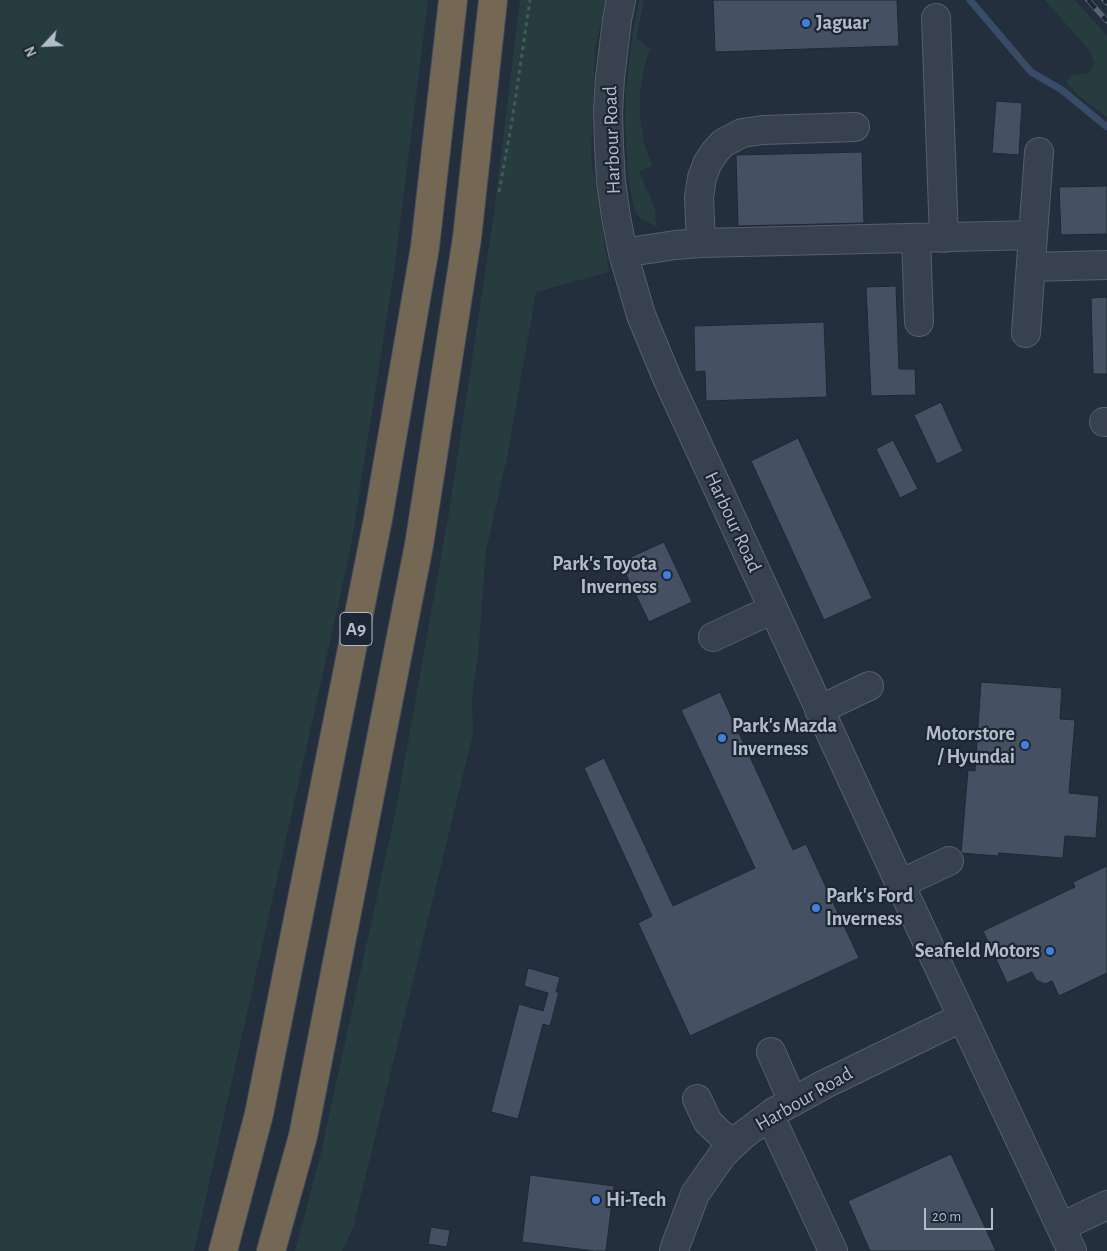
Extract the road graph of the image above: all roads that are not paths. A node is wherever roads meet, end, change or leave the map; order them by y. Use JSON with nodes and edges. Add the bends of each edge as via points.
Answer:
{"nodes":[{"id":1,"x":453,"y":0,"type":"edge"},
{"id":2,"x":493,"y":0,"type":"edge"},
{"id":3,"x":621,"y":0,"type":"edge"},
{"id":4,"x":936,"y":18,"type":"dead end"},
{"id":5,"x":855,"y":126,"type":"dead end"},
{"id":6,"x":1039,"y":152,"type":"dead end"},
{"id":7,"x":1033,"y":235,"type":"junction"},
{"id":8,"x":916,"y":238,"type":"junction"},
{"id":9,"x":944,"y":238,"type":"junction"},
{"id":10,"x":702,"y":243,"type":"junction"},
{"id":11,"x":623,"y":252,"type":"junction"},
{"id":12,"x":1107,"y":265,"type":"edge"},
{"id":13,"x":1031,"y":267,"type":"junction"},
{"id":14,"x":919,"y":322,"type":"dead end"},
{"id":15,"x":1026,"y":333,"type":"dead end"},
{"id":16,"x":773,"y":609,"type":"junction"},
{"id":17,"x":713,"y":637,"type":"dead end"},
{"id":18,"x":869,"y":686,"type":"dead end"},
{"id":19,"x":819,"y":710,"type":"junction"},
{"id":20,"x":948,"y":861,"type":"dead end"},
{"id":21,"x":900,"y":884,"type":"junction"},
{"id":22,"x":962,"y":1018,"type":"junction"},
{"id":23,"x":771,"y":1052,"type":"dead end"},
{"id":24,"x":696,"y":1098,"type":"dead end"},
{"id":25,"x":794,"y":1102,"type":"junction"},
{"id":26,"x":770,"y":1116,"type":"junction"},
{"id":27,"x":732,"y":1146,"type":"junction"},
{"id":28,"x":1107,"y":1205,"type":"edge"},
{"id":29,"x":1066,"y":1239,"type":"edge"},
{"id":30,"x":223,"y":1251,"type":"edge"},
{"id":31,"x":272,"y":1251,"type":"edge"},
{"id":32,"x":674,"y":1251,"type":"edge"},
{"id":33,"x":833,"y":1251,"type":"edge"}],
"edges":[{"from":1,"to":30,"type":"highway","number":"A9","via":[[425,247],[378,519],[259,1114]]},
{"from":2,"to":31,"type":"highway","number":"A9","via":[[467,238],[419,545],[303,1136]]},
{"from":3,"to":11,"type":"street","name":"Harbour Road","via":[[608,112],[611,182]]},
{"from":4,"to":9,"type":"street"},
{"from":5,"to":10,"type":"street","via":[[763,130],[742,133],[723,143],[707,164],[702,178],[699,197]]},
{"from":6,"to":7,"type":"street"},
{"from":7,"to":9,"type":"street"},
{"from":7,"to":13,"type":"street"},
{"from":8,"to":9,"type":"street"},
{"from":8,"to":10,"type":"street"},
{"from":8,"to":14,"type":"street"},
{"from":10,"to":11,"type":"street"},
{"from":11,"to":16,"type":"street","name":"Harbour Road","via":[[653,347]]},
{"from":12,"to":13,"type":"street"},
{"from":13,"to":15,"type":"street"},
{"from":16,"to":17,"type":"street"},
{"from":16,"to":19,"type":"street","name":"Harbour Road"},
{"from":18,"to":19,"type":"street"},
{"from":19,"to":21,"type":"street","name":"Harbour Road"},
{"from":20,"to":21,"type":"street"},
{"from":21,"to":22,"type":"street","name":"Harbour Road"},
{"from":22,"to":25,"type":"street","name":"Harbour Road"},
{"from":22,"to":29,"type":"street","name":"Harbour Road"},
{"from":23,"to":25,"type":"street"},
{"from":24,"to":27,"type":"street","via":[[708,1122]]},
{"from":25,"to":26,"type":"street","name":"Harbour Road"},
{"from":26,"to":27,"type":"street","name":"Harbour Road"},
{"from":26,"to":33,"type":"street"},
{"from":27,"to":32,"type":"street","name":"Harbour Road","via":[[695,1194]]},
{"from":28,"to":29,"type":"street"}]}
